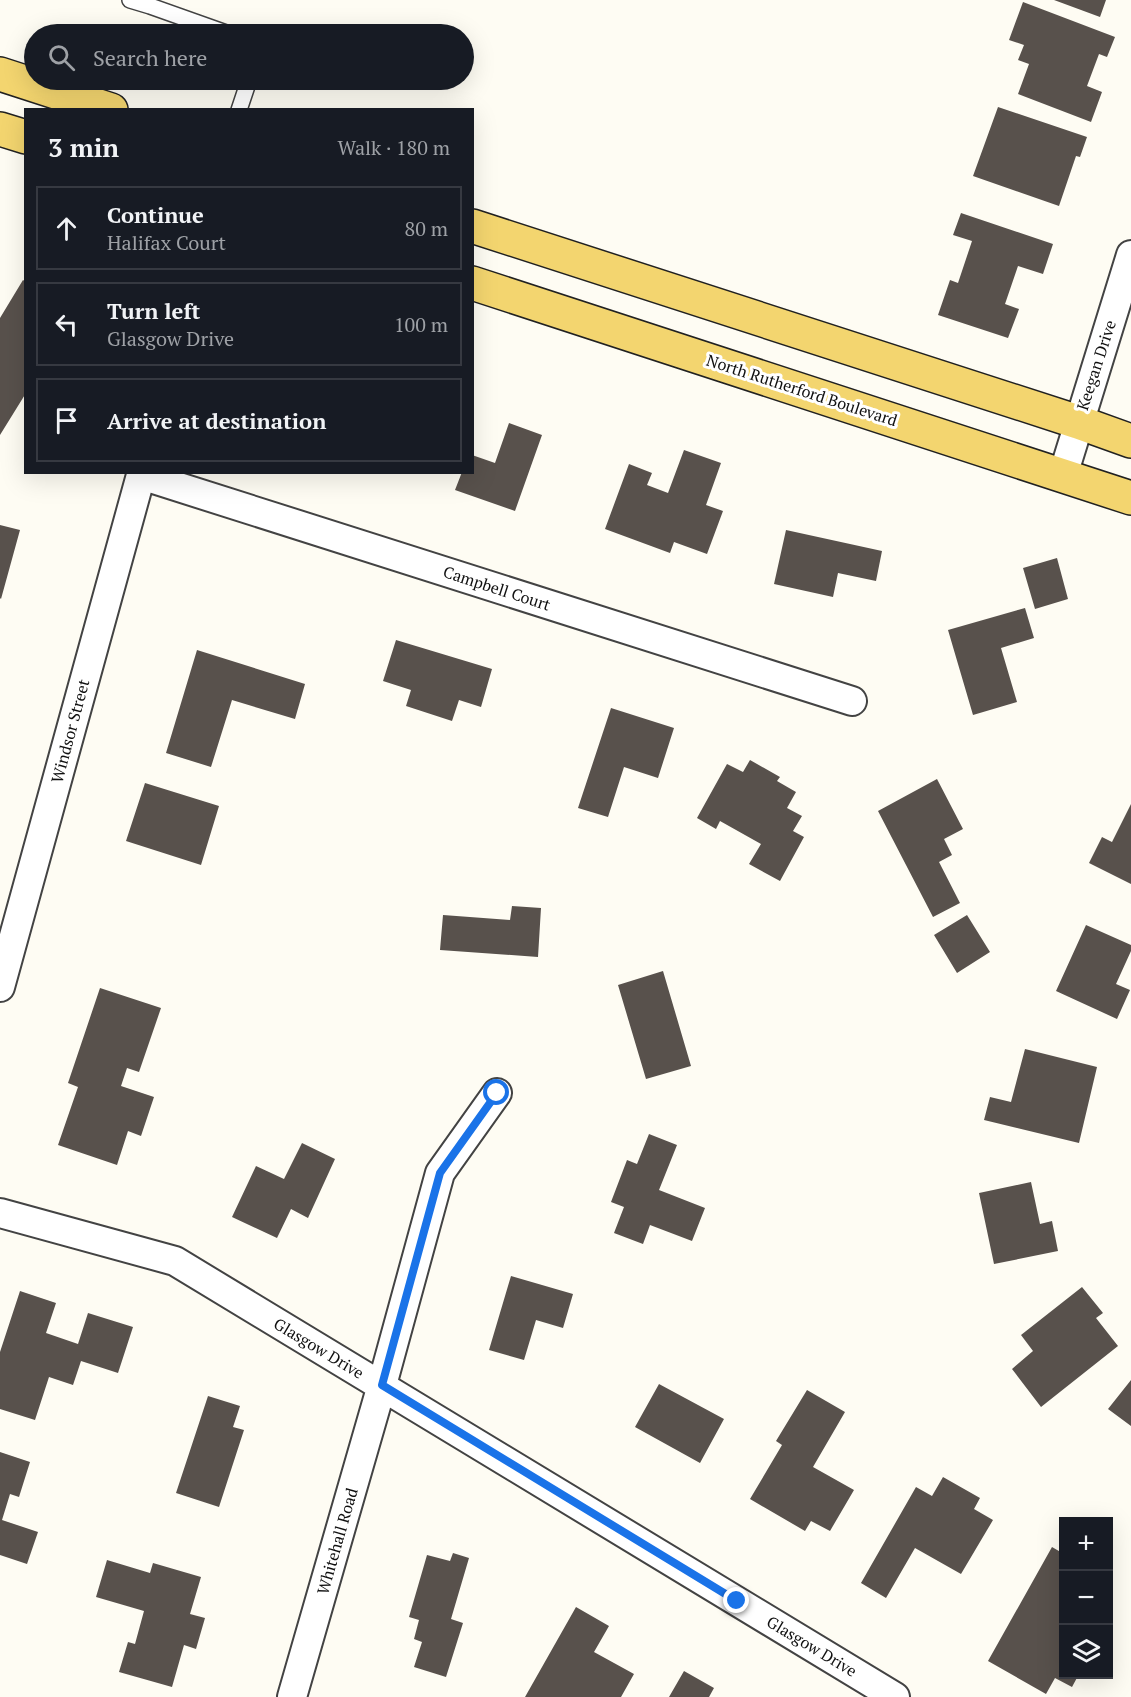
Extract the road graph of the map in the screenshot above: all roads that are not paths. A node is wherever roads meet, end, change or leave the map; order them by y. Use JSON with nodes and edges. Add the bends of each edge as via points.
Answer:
{"nodes":[{"id":1,"x":130,"y":0,"type":"edge"},
{"id":2,"x":151,"y":3,"type":"edge"},
{"id":3,"x":204,"y":24,"type":"edge"},
{"id":4,"x":0,"y":74,"type":"edge"},
{"id":5,"x":24,"y":82,"type":"edge"},
{"id":6,"x":49,"y":90,"type":"edge"},
{"id":7,"x":246,"y":90,"type":"edge"},
{"id":8,"x":105,"y":108,"type":"edge"},
{"id":9,"x":240,"y":108,"type":"edge"},
{"id":10,"x":0,"y":129,"type":"edge"},
{"id":11,"x":24,"y":136,"type":"edge"},
{"id":12,"x":474,"y":227,"type":"edge"},
{"id":13,"x":1131,"y":255,"type":"edge"},
{"id":14,"x":474,"y":284,"type":"edge"},
{"id":15,"x":1078,"y":422,"type":"junction"},
{"id":16,"x":1131,"y":441,"type":"edge"},
{"id":17,"x":141,"y":475,"type":"joint"},
{"id":18,"x":1063,"y":475,"type":"junction"},
{"id":19,"x":1131,"y":498,"type":"edge"},
{"id":20,"x":852,"y":701,"type":"dead end"},
{"id":21,"x":0,"y":987,"type":"edge"},
{"id":22,"x":497,"y":1093,"type":"dead end"},
{"id":23,"x":0,"y":1213,"type":"edge"},
{"id":24,"x":382,"y":1385,"type":"junction"},
{"id":25,"x":292,"y":1697,"type":"edge"},
{"id":26,"x":895,"y":1697,"type":"edge"}],
"edges":[{"from":1,"to":2,"type":"lane"},
{"from":2,"to":3,"type":"lane"},
{"from":4,"to":5,"type":"main road"},
{"from":6,"to":8,"type":"main road"},
{"from":7,"to":9,"type":"lane"},
{"from":10,"to":11,"type":"main road"},
{"from":12,"to":15,"type":"main road"},
{"from":13,"to":15,"type":"street","name":"Keegan Drive"},
{"from":14,"to":18,"type":"main road","name":"North Rutherford Boulevard"},
{"from":15,"to":16,"type":"main road"},
{"from":15,"to":18,"type":"street","name":"Keegan Drive"},
{"from":17,"to":20,"type":"street","name":"Campbell Court"},
{"from":17,"to":21,"type":"street","name":"Windsor Street"},
{"from":18,"to":19,"type":"main road","name":"North Rutherford Boulevard"},
{"from":22,"to":24,"type":"street","name":"Whitehall Road","via":[[440,1173]]},
{"from":23,"to":24,"type":"street","name":"Glasgow Drive","via":[[175,1261]]},
{"from":24,"to":25,"type":"street","name":"Whitehall Road"},
{"from":24,"to":26,"type":"street","name":"Glasgow Drive"}]}
